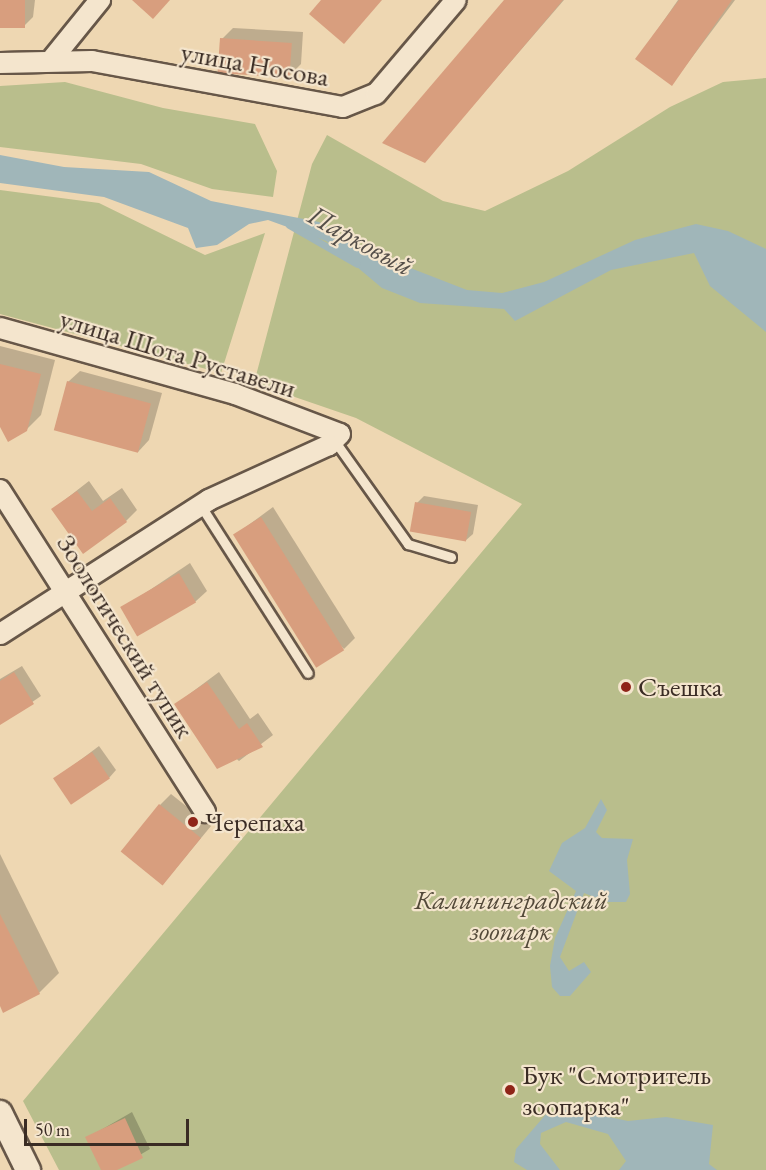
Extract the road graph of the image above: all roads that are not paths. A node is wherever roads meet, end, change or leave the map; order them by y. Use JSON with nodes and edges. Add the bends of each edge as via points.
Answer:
{"nodes":[{"id":1,"x":100,"y":0,"type":"edge"},
{"id":2,"x":456,"y":0,"type":"edge"},
{"id":3,"x":53,"y":58,"type":"junction"},
{"id":4,"x":0,"y":63,"type":"edge"},
{"id":5,"x":0,"y":328,"type":"edge"},
{"id":6,"x":337,"y":437,"type":"junction"},
{"id":7,"x":0,"y":490,"type":"edge"},
{"id":8,"x":201,"y":506,"type":"junction"},
{"id":9,"x":451,"y":557,"type":"dead end"},
{"id":10,"x":68,"y":594,"type":"junction"},
{"id":11,"x":0,"y":634,"type":"edge"},
{"id":12,"x":308,"y":673,"type":"dead end"},
{"id":13,"x":205,"y":812,"type":"dead end"},
{"id":14,"x":0,"y":1113,"type":"edge"},
{"id":15,"x":28,"y":1170,"type":"edge"}],
"edges":[{"from":1,"to":3,"type":"street"},
{"from":2,"to":3,"type":"street","name":"улица Носова","via":[[376,94],[343,107]]},
{"from":3,"to":4,"type":"street","name":"улица Носова"},
{"from":5,"to":6,"type":"street","name":"улица Шота Руставели","via":[[235,394]]},
{"from":6,"to":8,"type":"street"},
{"from":6,"to":9,"type":"lane","via":[[408,544]]},
{"from":7,"to":10,"type":"street","name":"Зоологический тупик"},
{"from":8,"to":10,"type":"street"},
{"from":8,"to":12,"type":"lane"},
{"from":10,"to":11,"type":"street"},
{"from":10,"to":13,"type":"street","name":"Зоологический тупик"},
{"from":14,"to":15,"type":"street"}]}
